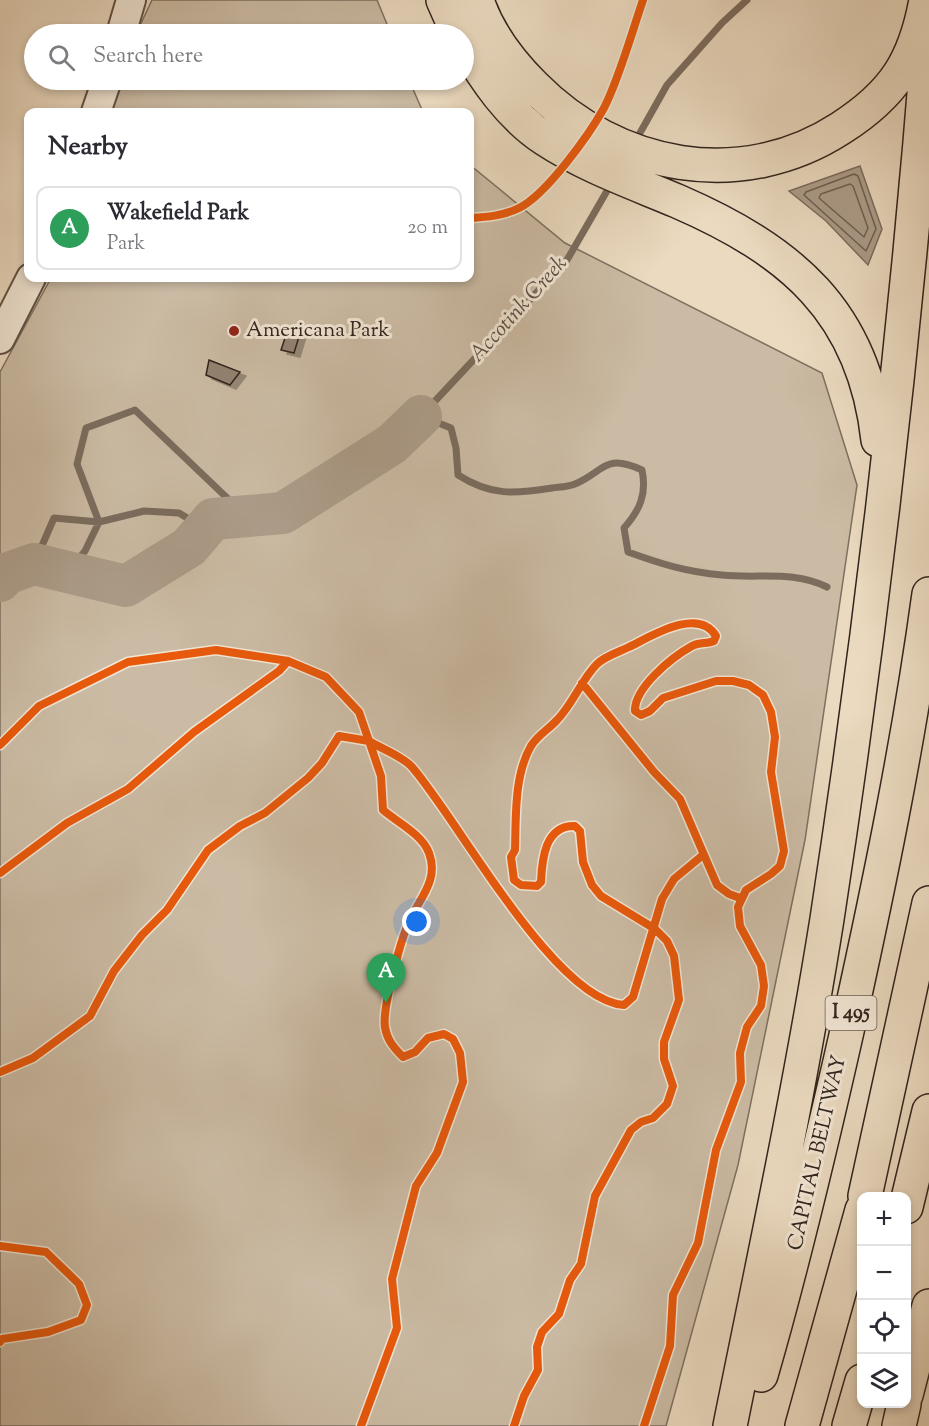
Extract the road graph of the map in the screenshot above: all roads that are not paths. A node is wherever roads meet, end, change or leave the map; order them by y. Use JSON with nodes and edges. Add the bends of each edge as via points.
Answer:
{"nodes":[{"id":1,"x":131,"y":0,"type":"edge"},
{"id":2,"x":443,"y":0,"type":"edge"},
{"id":3,"x":477,"y":0,"type":"edge"},
{"id":4,"x":926,"y":0,"type":"edge"},
{"id":5,"x":124,"y":24,"type":"edge"},
{"id":6,"x":454,"y":24,"type":"edge"},
{"id":7,"x":929,"y":33,"type":"edge"},
{"id":8,"x":474,"y":59,"type":"edge"},
{"id":9,"x":104,"y":90,"type":"edge"},
{"id":10,"x":97,"y":108,"type":"edge"},
{"id":11,"x":29,"y":282,"type":"edge"},
{"id":12,"x":0,"y":339,"type":"edge"},
{"id":13,"x":929,"y":594,"type":"edge"},
{"id":14,"x":869,"y":629,"type":"junction"},
{"id":15,"x":929,"y":903,"type":"edge"},
{"id":16,"x":929,"y":1111,"type":"edge"},
{"id":17,"x":866,"y":1192,"type":"edge"},
{"id":18,"x":910,"y":1192,"type":"edge"},
{"id":19,"x":857,"y":1225,"type":"edge"},
{"id":20,"x":929,"y":1306,"type":"edge"},
{"id":21,"x":911,"y":1376,"type":"edge"},
{"id":22,"x":857,"y":1396,"type":"edge"},
{"id":23,"x":903,"y":1408,"type":"edge"},
{"id":24,"x":730,"y":1426,"type":"edge"},
{"id":25,"x":746,"y":1426,"type":"edge"},
{"id":26,"x":802,"y":1426,"type":"edge"},
{"id":27,"x":849,"y":1426,"type":"edge"},
{"id":28,"x":899,"y":1426,"type":"edge"}],
"edges":[{"from":1,"to":5,"type":"street"},
{"from":2,"to":6,"type":"highway"},
{"from":3,"to":4,"type":"highway","via":[[484,21],[501,48],[547,100],[587,130],[652,157],[726,166],[796,152],[867,111],[904,67],[920,35]]},
{"from":7,"to":14,"type":"highway","via":[[915,205]]},
{"from":8,"to":14,"type":"highway","via":[[493,89],[525,123],[586,163],[679,202],[743,235],[786,262],[813,285],[836,318],[871,391],[881,465]]},
{"from":9,"to":10,"type":"street"},
{"from":11,"to":12,"type":"street"},
{"from":13,"to":25,"type":"highway","name":"CAPITAL BELTWAY","number":"I 495","via":[[897,789],[858,980],[796,1247]]},
{"from":14,"to":24,"type":"highway","via":[[799,1078]]},
{"from":15,"to":17,"type":"highway","number":"I 495"},
{"from":16,"to":18,"type":"highway"},
{"from":19,"to":26,"type":"highway"},
{"from":20,"to":21,"type":"highway"},
{"from":22,"to":27,"type":"highway"},
{"from":23,"to":28,"type":"highway"}]}
